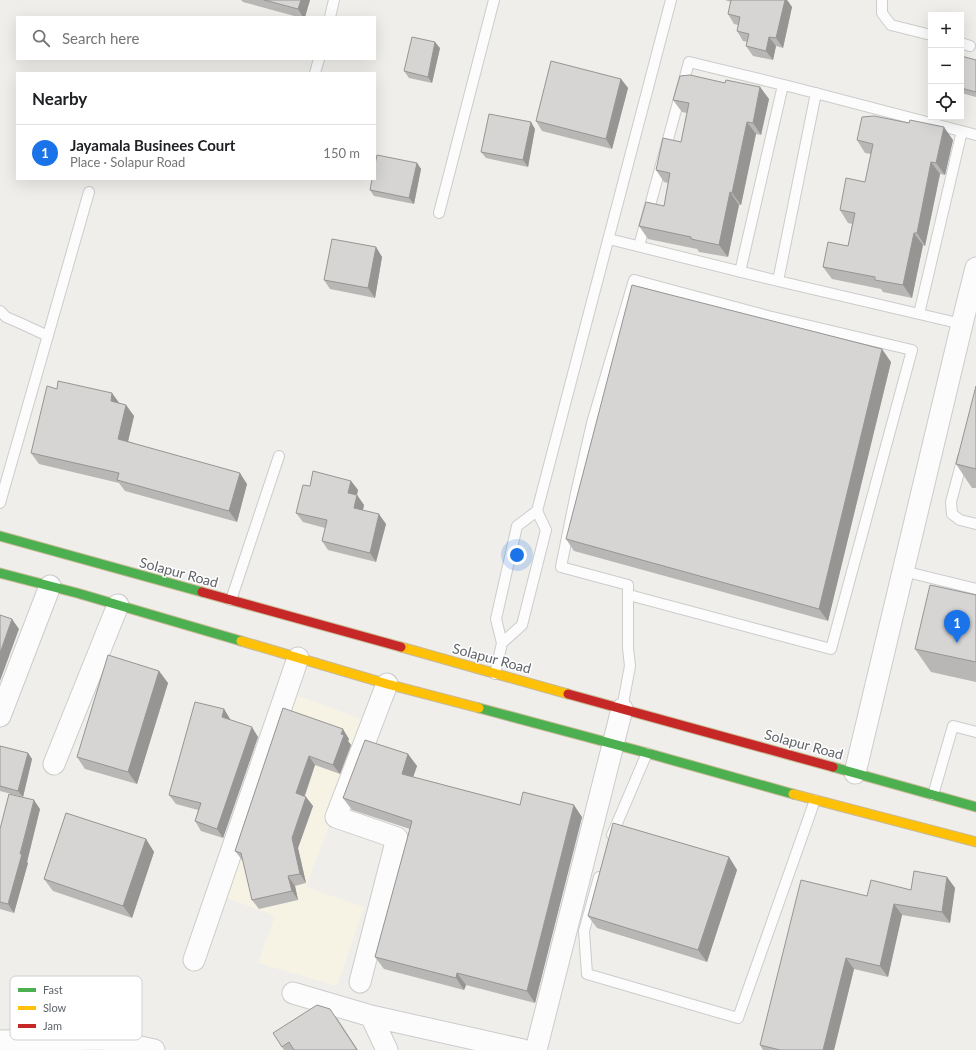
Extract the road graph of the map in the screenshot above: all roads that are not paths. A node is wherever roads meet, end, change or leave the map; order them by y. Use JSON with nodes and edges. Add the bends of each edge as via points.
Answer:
{"nodes":[{"id":1,"x":334,"y":0,"type":"edge"},
{"id":2,"x":494,"y":0,"type":"edge"},
{"id":3,"x":671,"y":0,"type":"edge"},
{"id":4,"x":882,"y":0,"type":"edge"},
{"id":5,"x":330,"y":16,"type":"edge"},
{"id":6,"x":928,"y":34,"type":"edge"},
{"id":7,"x":319,"y":60,"type":"edge"},
{"id":8,"x":315,"y":72,"type":"edge"},
{"id":9,"x":783,"y":85,"type":"junction"},
{"id":10,"x":816,"y":93,"type":"junction"},
{"id":11,"x":962,"y":131,"type":"junction"},
{"id":12,"x":976,"y":135,"type":"edge"},
{"id":13,"x":89,"y":192,"type":"dead end"},
{"id":14,"x":439,"y":214,"type":"dead end"},
{"id":15,"x":609,"y":239,"type":"junction"},
{"id":16,"x":639,"y":246,"type":"junction"},
{"id":17,"x":740,"y":272,"type":"junction"},
{"id":18,"x":975,"y":274,"type":"edge"},
{"id":19,"x":778,"y":281,"type":"junction"},
{"id":20,"x":0,"y":311,"type":"edge"},
{"id":21,"x":919,"y":314,"type":"junction"},
{"id":22,"x":962,"y":324,"type":"junction"},
{"id":23,"x":48,"y":336,"type":"junction"},
{"id":24,"x":966,"y":449,"type":"edge"},
{"id":25,"x":279,"y":456,"type":"dead end"},
{"id":26,"x":0,"y":503,"type":"edge"},
{"id":27,"x":537,"y":511,"type":"junction"},
{"id":28,"x":976,"y":524,"type":"edge"},
{"id":29,"x":0,"y":536,"type":"edge"},
{"id":30,"x":903,"y":570,"type":"junction"},
{"id":31,"x":0,"y":573,"type":"edge"},
{"id":32,"x":50,"y":586,"type":"junction"},
{"id":33,"x":976,"y":589,"type":"edge"},
{"id":34,"x":628,"y":595,"type":"junction"},
{"id":35,"x":231,"y":600,"type":"junction"},
{"id":36,"x":118,"y":605,"type":"junction"},
{"id":37,"x":502,"y":643,"type":"junction"},
{"id":38,"x":298,"y":658,"type":"junction"},
{"id":39,"x":495,"y":674,"type":"junction"},
{"id":40,"x":387,"y":684,"type":"junction"},
{"id":41,"x":622,"y":709,"type":"junction"},
{"id":42,"x":0,"y":716,"type":"edge"},
{"id":43,"x":976,"y":732,"type":"edge"},
{"id":44,"x":612,"y":744,"type":"junction"},
{"id":45,"x":647,"y":753,"type":"junction"},
{"id":46,"x":54,"y":764,"type":"dead end"},
{"id":47,"x":855,"y":773,"type":"junction"},
{"id":48,"x":933,"y":795,"type":"junction"},
{"id":49,"x":815,"y":800,"type":"junction"},
{"id":50,"x":976,"y":807,"type":"edge"},
{"id":51,"x":609,"y":841,"type":"edge"},
{"id":52,"x":976,"y":842,"type":"edge"},
{"id":53,"x":601,"y":871,"type":"edge"},
{"id":54,"x":194,"y":960,"type":"dead end"},
{"id":55,"x":360,"y":982,"type":"dead end"},
{"id":56,"x":293,"y":993,"type":"dead end"},
{"id":57,"x":372,"y":1016,"type":"junction"},
{"id":58,"x":52,"y":1040,"type":"edge"},
{"id":59,"x":109,"y":1040,"type":"edge"},
{"id":60,"x":0,"y":1041,"type":"edge"},
{"id":61,"x":154,"y":1050,"type":"edge"},
{"id":62,"x":387,"y":1050,"type":"edge"},
{"id":63,"x":523,"y":1050,"type":"edge"},
{"id":64,"x":536,"y":1050,"type":"edge"}],
"edges":[{"from":1,"to":5,"type":"lane"},
{"from":2,"to":14,"type":"lane"},
{"from":3,"to":15,"type":"lane"},
{"from":4,"to":6,"type":"lane","via":[[882,13],[891,25]]},
{"from":7,"to":8,"type":"lane"},
{"from":9,"to":10,"type":"lane"},
{"from":9,"to":16,"type":"lane","via":[[689,62]]},
{"from":9,"to":17,"type":"lane"},
{"from":10,"to":11,"type":"lane"},
{"from":10,"to":19,"type":"lane"},
{"from":11,"to":12,"type":"lane"},
{"from":11,"to":21,"type":"lane"},
{"from":13,"to":23,"type":"lane"},
{"from":15,"to":16,"type":"lane"},
{"from":15,"to":27,"type":"lane"},
{"from":16,"to":17,"type":"lane"},
{"from":17,"to":19,"type":"lane"},
{"from":18,"to":22,"type":"street"},
{"from":19,"to":21,"type":"lane"},
{"from":20,"to":23,"type":"lane","via":[[6,318]]},
{"from":21,"to":22,"type":"lane"},
{"from":22,"to":30,"type":"street"},
{"from":23,"to":26,"type":"lane"},
{"from":24,"to":28,"type":"lane","via":[[951,502],[952,514],[960,520]]},
{"from":25,"to":35,"type":"lane"},
{"from":27,"to":37,"type":"lane","via":[[517,526],[496,619]]},
{"from":27,"to":37,"type":"lane","via":[[546,530],[522,625]]},
{"from":29,"to":35,"type":"highway","name":"Solapur Road"},
{"from":30,"to":33,"type":"lane"},
{"from":30,"to":47,"type":"street"},
{"from":31,"to":32,"type":"highway"},
{"from":32,"to":36,"type":"highway"},
{"from":32,"to":42,"type":"street"},
{"from":34,"to":34,"type":"lane","via":[[628,585],[561,567],[592,423],[634,280],[768,316],[912,350],[830,649]]},
{"from":34,"to":41,"type":"lane","via":[[630,666]]},
{"from":35,"to":39,"type":"highway","name":"Solapur Road"},
{"from":36,"to":38,"type":"highway"},
{"from":36,"to":46,"type":"street"},
{"from":37,"to":39,"type":"lane"},
{"from":38,"to":40,"type":"highway"},
{"from":38,"to":54,"type":"street"},
{"from":39,"to":41,"type":"highway","name":"Solapur Road"},
{"from":40,"to":44,"type":"highway"},
{"from":40,"to":55,"type":"street","via":[[336,817],[397,838]]},
{"from":41,"to":44,"type":"street"},
{"from":41,"to":47,"type":"highway","name":"Solapur Road"},
{"from":43,"to":48,"type":"lane","via":[[953,726]]},
{"from":44,"to":45,"type":"highway"},
{"from":44,"to":64,"type":"street"},
{"from":45,"to":49,"type":"highway"},
{"from":45,"to":51,"type":"lane"},
{"from":47,"to":48,"type":"highway","name":"Solapur Road"},
{"from":48,"to":50,"type":"highway","name":"Solapur Road"},
{"from":49,"to":52,"type":"highway"},
{"from":49,"to":53,"type":"lane","via":[[738,1018],[586,974],[584,931]]},
{"from":56,"to":57,"type":"street"},
{"from":57,"to":62,"type":"street"},
{"from":57,"to":63,"type":"street"},
{"from":58,"to":60,"type":"street"},
{"from":59,"to":61,"type":"street"}]}
